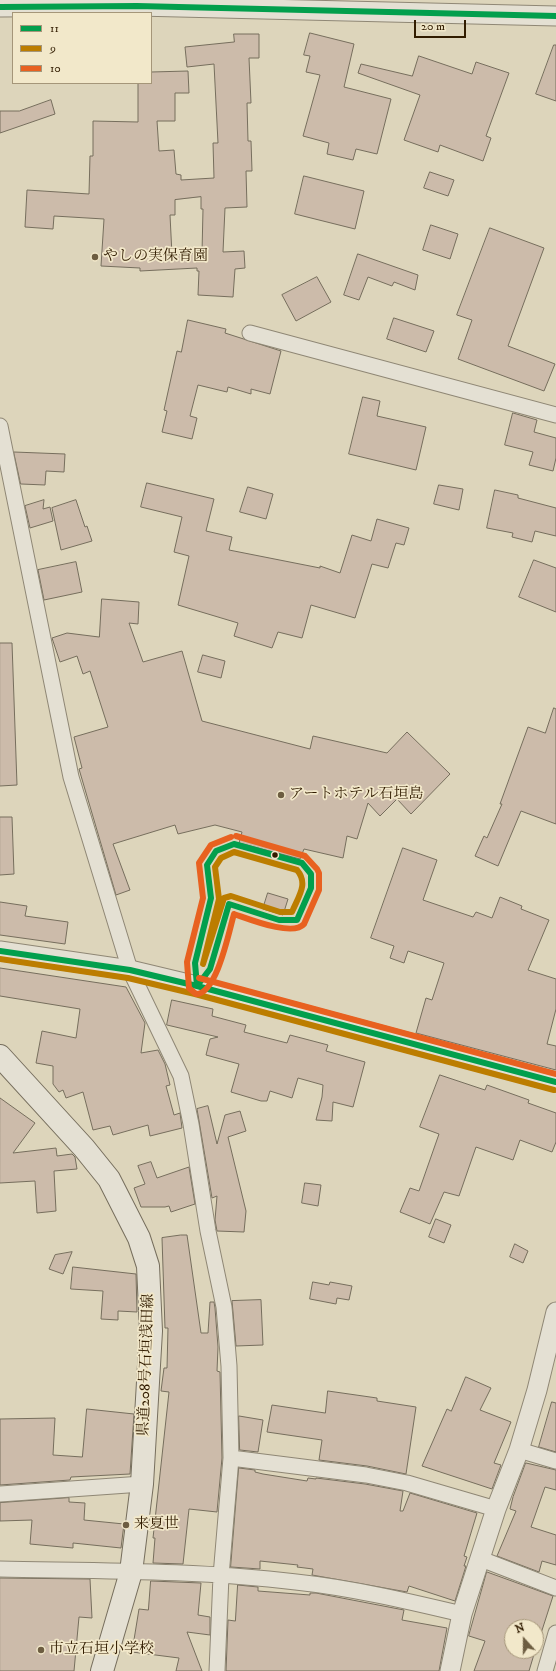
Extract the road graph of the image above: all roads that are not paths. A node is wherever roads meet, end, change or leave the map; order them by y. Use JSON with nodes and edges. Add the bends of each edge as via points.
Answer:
{"nodes":[{"id":1,"x":0,"y":7,"type":"edge"},
{"id":2,"x":556,"y":16,"type":"edge"},
{"id":3,"x":250,"y":333,"type":"dead end"},
{"id":4,"x":556,"y":415,"type":"edge"},
{"id":5,"x":0,"y":426,"type":"edge"},
{"id":6,"x":0,"y":951,"type":"edge"},
{"id":7,"x":130,"y":970,"type":"junction"},
{"id":8,"x":0,"y":1056,"type":"edge"},
{"id":9,"x":556,"y":1082,"type":"edge"},
{"id":10,"x":556,"y":1312,"type":"edge"},
{"id":11,"x":519,"y":1450,"type":"junction"},
{"id":12,"x":231,"y":1458,"type":"junction"},
{"id":13,"x":556,"y":1461,"type":"edge"},
{"id":14,"x":142,"y":1484,"type":"junction"},
{"id":15,"x":0,"y":1494,"type":"edge"},
{"id":16,"x":496,"y":1509,"type":"junction"},
{"id":17,"x":481,"y":1559,"type":"junction"},
{"id":18,"x":0,"y":1569,"type":"edge"},
{"id":19,"x":131,"y":1572,"type":"junction"},
{"id":20,"x":222,"y":1576,"type":"junction"},
{"id":21,"x":556,"y":1588,"type":"edge"},
{"id":22,"x":462,"y":1614,"type":"junction"},
{"id":23,"x":556,"y":1633,"type":"edge"},
{"id":24,"x":102,"y":1671,"type":"edge"},
{"id":25,"x":217,"y":1671,"type":"edge"},
{"id":26,"x":450,"y":1671,"type":"edge"},
{"id":27,"x":545,"y":1671,"type":"edge"}],
"edges":[{"from":1,"to":2,"type":"street","via":[[137,6]]},
{"from":3,"to":4,"type":"street"},
{"from":5,"to":7,"type":"street","via":[[71,777]]},
{"from":6,"to":7,"type":"street"},
{"from":7,"to":9,"type":"street"},
{"from":7,"to":12,"type":"street","via":[[181,1076],[191,1124],[208,1231],[224,1307],[229,1366]]},
{"from":8,"to":14,"type":"main road","name":"県道208号石垣浅田線","via":[[109,1179],[141,1245],[148,1266],[151,1331]]},
{"from":10,"to":11,"type":"street"},
{"from":11,"to":13,"type":"street"},
{"from":11,"to":16,"type":"street"},
{"from":12,"to":16,"type":"street","via":[[366,1475],[407,1483]]},
{"from":12,"to":20,"type":"street"},
{"from":14,"to":15,"type":"street"},
{"from":14,"to":19,"type":"main road","name":"県道208号石垣浅田線"},
{"from":16,"to":17,"type":"street"},
{"from":17,"to":21,"type":"street"},
{"from":17,"to":22,"type":"street"},
{"from":18,"to":19,"type":"street"},
{"from":19,"to":20,"type":"street"},
{"from":19,"to":24,"type":"main road","name":"県道208号石垣浅田線"},
{"from":20,"to":22,"type":"street","via":[[364,1591]]},
{"from":20,"to":25,"type":"street"},
{"from":22,"to":26,"type":"street"},
{"from":23,"to":27,"type":"street"}]}
